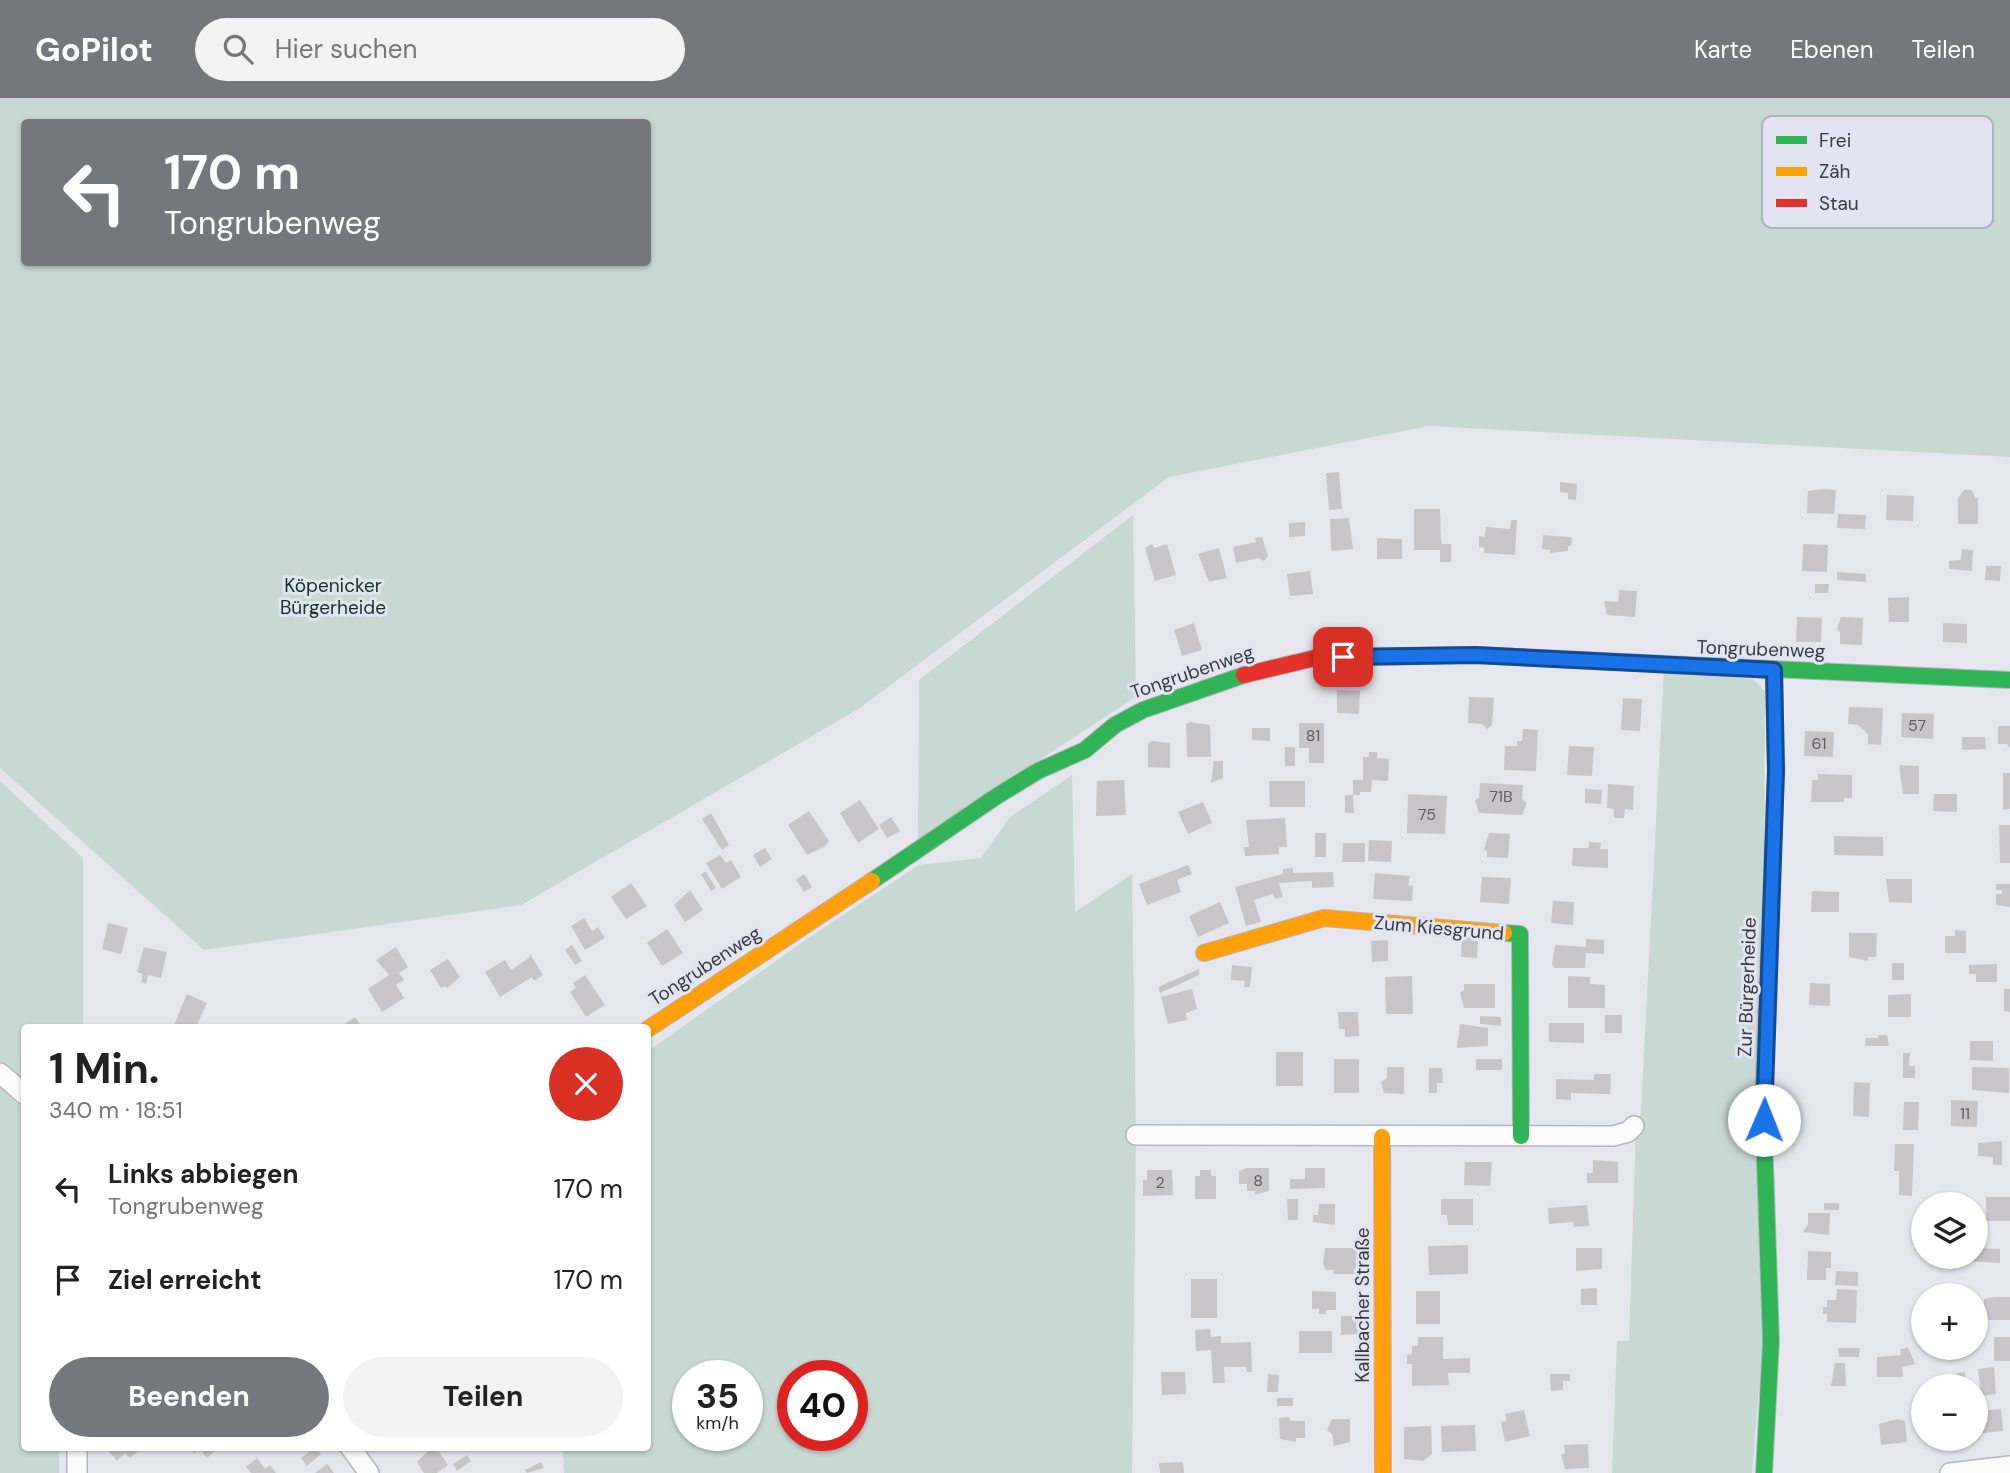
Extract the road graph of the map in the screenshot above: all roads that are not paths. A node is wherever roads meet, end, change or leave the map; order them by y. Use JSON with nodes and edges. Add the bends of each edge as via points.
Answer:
{"nodes":[{"id":1,"x":1774,"y":670,"type":"junction"},
{"id":2,"x":2010,"y":680,"type":"edge"},
{"id":3,"x":1204,"y":953,"type":"dead end"},
{"id":4,"x":651,"y":1027,"type":"edge"},
{"id":5,"x":0,"y":1073,"type":"edge"},
{"id":6,"x":21,"y":1091,"type":"edge"},
{"id":7,"x":1634,"y":1126,"type":"dead end"},
{"id":8,"x":1136,"y":1135,"type":"dead end"},
{"id":9,"x":1521,"y":1136,"type":"junction"},
{"id":10,"x":1382,"y":1137,"type":"junction"},
{"id":11,"x":77,"y":1451,"type":"edge"},
{"id":12,"x":352,"y":1451,"type":"edge"},
{"id":13,"x":2003,"y":1469,"type":"edge"},
{"id":14,"x":77,"y":1473,"type":"edge"},
{"id":15,"x":369,"y":1473,"type":"edge"},
{"id":16,"x":1383,"y":1473,"type":"edge"},
{"id":17,"x":1765,"y":1473,"type":"edge"},
{"id":18,"x":1950,"y":1473,"type":"edge"}],
"edges":[{"from":1,"to":2,"type":"street","name":"Tongrubenweg"},
{"from":1,"to":4,"type":"street","name":"Tongrubenweg","via":[[1475,655],[1392,656],[1315,658],[1225,679],[1115,724],[1085,750],[997,796]]},
{"from":1,"to":17,"type":"street","name":"Zur Bürgerheide","via":[[1776,771],[1763,1104],[1771,1341]]},
{"from":3,"to":9,"type":"street","name":"Zum Kiesgrund","via":[[1324,918],[1520,934]]},
{"from":5,"to":6,"type":"street"},
{"from":7,"to":9,"type":"street","via":[[1613,1136]]},
{"from":8,"to":10,"type":"street"},
{"from":9,"to":10,"type":"street"},
{"from":10,"to":16,"type":"street","name":"Kallbacher Straße"},
{"from":11,"to":14,"type":"street"},
{"from":12,"to":15,"type":"street"},
{"from":13,"to":18,"type":"street"}]}
